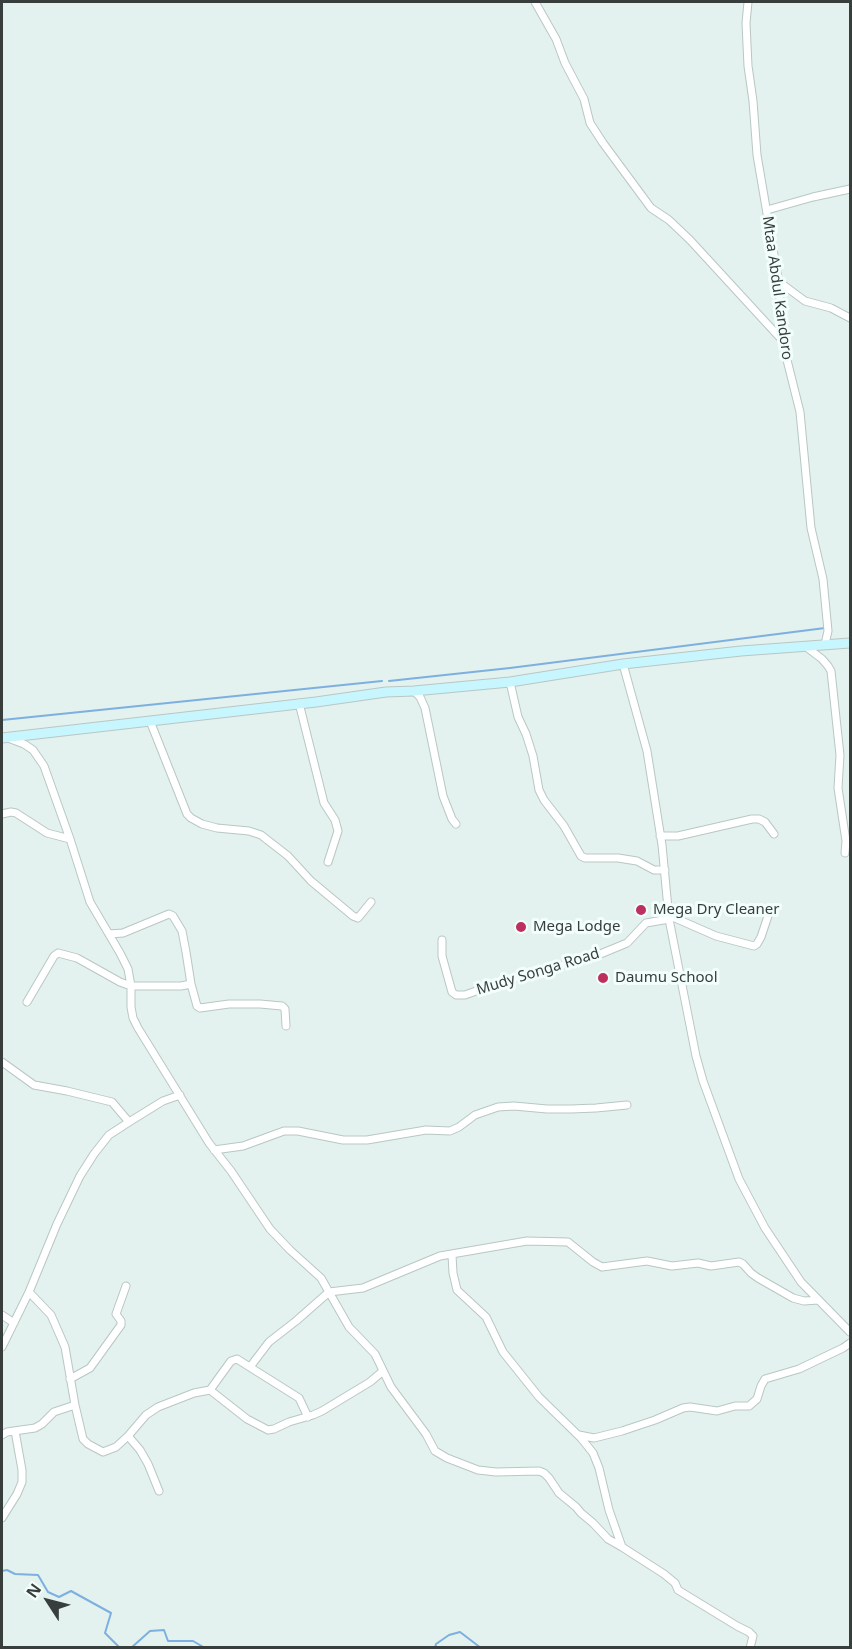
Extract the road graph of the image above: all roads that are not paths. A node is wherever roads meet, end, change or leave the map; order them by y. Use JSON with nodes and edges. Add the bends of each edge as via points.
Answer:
{"nodes":[{"id":1,"x":535,"y":2,"type":"edge"},
{"id":2,"x":748,"y":2,"type":"edge"},
{"id":3,"x":850,"y":189,"type":"edge"},
{"id":4,"x":767,"y":210,"type":"junction"},
{"id":5,"x":778,"y":281,"type":"junction"},
{"id":6,"x":850,"y":318,"type":"edge"},
{"id":7,"x":782,"y":340,"type":"junction"},
{"id":8,"x":850,"y":642,"type":"edge"},
{"id":9,"x":825,"y":644,"type":"junction"},
{"id":10,"x":806,"y":646,"type":"junction"},
{"id":11,"x":623,"y":664,"type":"junction"},
{"id":12,"x":510,"y":682,"type":"junction"},
{"id":13,"x":414,"y":692,"type":"junction"},
{"id":14,"x":299,"y":703,"type":"junction"},
{"id":15,"x":150,"y":721,"type":"junction"},
{"id":16,"x":5,"y":738,"type":"edge"},
{"id":17,"x":2,"y":814,"type":"edge"},
{"id":18,"x":456,"y":824,"type":"dead end"},
{"id":19,"x":774,"y":834,"type":"dead end"},
{"id":20,"x":660,"y":836,"type":"junction"},
{"id":21,"x":70,"y":839,"type":"junction"},
{"id":22,"x":845,"y":853,"type":"dead end"},
{"id":23,"x":328,"y":862,"type":"dead end"},
{"id":24,"x":665,"y":870,"type":"junction"},
{"id":25,"x":371,"y":902,"type":"dead end"},
{"id":26,"x":771,"y":910,"type":"dead end"},
{"id":27,"x":669,"y":917,"type":"junction"},
{"id":28,"x":109,"y":934,"type":"junction"},
{"id":29,"x":442,"y":940,"type":"dead end"},
{"id":30,"x":191,"y":984,"type":"junction"},
{"id":31,"x":131,"y":986,"type":"junction"},
{"id":32,"x":27,"y":1002,"type":"dead end"},
{"id":33,"x":286,"y":1026,"type":"dead end"},
{"id":34,"x":2,"y":1062,"type":"edge"},
{"id":35,"x":173,"y":1086,"type":"junction"},
{"id":36,"x":180,"y":1095,"type":"junction"},
{"id":37,"x":163,"y":1101,"type":"junction"},
{"id":38,"x":627,"y":1104,"type":"dead end"},
{"id":39,"x":129,"y":1122,"type":"junction"},
{"id":40,"x":214,"y":1150,"type":"junction"},
{"id":41,"x":452,"y":1255,"type":"junction"},
{"id":42,"x":126,"y":1286,"type":"dead end"},
{"id":43,"x":29,"y":1292,"type":"junction"},
{"id":44,"x":329,"y":1292,"type":"junction"},
{"id":45,"x":818,"y":1300,"type":"junction"},
{"id":46,"x":2,"y":1315,"type":"edge"},
{"id":47,"x":14,"y":1323,"type":"junction"},
{"id":48,"x":850,"y":1332,"type":"edge"},
{"id":49,"x":850,"y":1343,"type":"edge"},
{"id":50,"x":2,"y":1347,"type":"edge"},
{"id":51,"x":249,"y":1367,"type":"junction"},
{"id":52,"x":383,"y":1371,"type":"junction"},
{"id":53,"x":70,"y":1379,"type":"junction"},
{"id":54,"x":210,"y":1390,"type":"junction"},
{"id":55,"x":75,"y":1405,"type":"junction"},
{"id":56,"x":308,"y":1417,"type":"junction"},
{"id":57,"x":15,"y":1431,"type":"junction"},
{"id":58,"x":577,"y":1434,"type":"junction"},
{"id":59,"x":2,"y":1435,"type":"edge"},
{"id":60,"x":128,"y":1436,"type":"junction"},
{"id":61,"x":159,"y":1491,"type":"dead end"},
{"id":62,"x":2,"y":1518,"type":"edge"},
{"id":63,"x":622,"y":1547,"type":"junction"},
{"id":64,"x":750,"y":1647,"type":"edge"}],
"edges":[{"from":1,"to":7,"type":"street","via":[[584,99],[590,123],[603,143],[651,208],[690,240]]},
{"from":2,"to":4,"type":"street","name":"Mtaa Abdul Kandoro","via":[[748,66]]},
{"from":3,"to":4,"type":"street"},
{"from":4,"to":5,"type":"street","name":"Mtaa Abdul Kandoro"},
{"from":5,"to":6,"type":"street","via":[[805,301]]},
{"from":5,"to":7,"type":"street","name":"Mtaa Abdul Kandoro"},
{"from":7,"to":9,"type":"street","name":"Mtaa Abdul Kandoro","via":[[800,412],[811,528],[823,579],[828,631]]},
{"from":8,"to":9,"type":"main road"},
{"from":9,"to":10,"type":"main road"},
{"from":10,"to":11,"type":"main road"},
{"from":10,"to":22,"type":"street","via":[[831,672]]},
{"from":11,"to":12,"type":"main road"},
{"from":11,"to":20,"type":"street","via":[[647,751]]},
{"from":12,"to":13,"type":"main road"},
{"from":12,"to":24,"type":"street","via":[[533,756],[539,790],[581,856],[637,861],[654,870]]},
{"from":13,"to":14,"type":"main road"},
{"from":13,"to":18,"type":"street","via":[[425,708],[443,796]]},
{"from":14,"to":15,"type":"main road"},
{"from":14,"to":23,"type":"street","via":[[324,803],[338,831]]},
{"from":15,"to":16,"type":"main road"},
{"from":15,"to":25,"type":"street","via":[[191,818],[217,828],[261,835],[353,916],[358,918]]},
{"from":16,"to":21,"type":"street","via":[[33,750],[44,766]]},
{"from":17,"to":21,"type":"street","via":[[16,813],[47,833]]},
{"from":19,"to":20,"type":"street","via":[[759,819],[678,836]]},
{"from":20,"to":24,"type":"street"},
{"from":21,"to":28,"type":"street","via":[[90,902]]},
{"from":24,"to":27,"type":"street"},
{"from":26,"to":27,"type":"street","via":[[754,946]]},
{"from":27,"to":29,"type":"street","name":"Mudy Songa Road","via":[[646,923],[627,943],[593,957],[465,995],[452,992],[442,956]]},
{"from":27,"to":45,"type":"street","via":[[702,1081],[739,1179],[765,1228],[801,1282]]},
{"from":28,"to":30,"type":"street","via":[[123,933],[169,914],[173,916],[182,931]]},
{"from":28,"to":31,"type":"street","via":[[125,961]]},
{"from":30,"to":31,"type":"street"},
{"from":30,"to":33,"type":"street","via":[[200,1008],[229,1004],[282,1006]]},
{"from":31,"to":32,"type":"street","via":[[77,958],[58,953]]},
{"from":31,"to":35,"type":"street","via":[[133,1018]]},
{"from":34,"to":39,"type":"street","via":[[34,1085],[112,1102]]},
{"from":35,"to":36,"type":"street"},
{"from":35,"to":37,"type":"street"},
{"from":36,"to":37,"type":"street"},
{"from":36,"to":40,"type":"street"},
{"from":37,"to":39,"type":"street"},
{"from":38,"to":40,"type":"street","via":[[580,1109],[498,1107],[475,1115],[450,1131],[426,1130],[367,1140],[284,1131],[243,1146]]},
{"from":39,"to":43,"type":"street","via":[[110,1135],[80,1176]]},
{"from":40,"to":44,"type":"street","via":[[270,1229],[321,1278]]},
{"from":41,"to":44,"type":"street","via":[[431,1259],[363,1288]]},
{"from":41,"to":45,"type":"street","via":[[527,1241],[568,1242],[602,1266],[647,1261],[672,1266],[739,1262],[793,1298]]},
{"from":41,"to":58,"type":"street","via":[[457,1290],[486,1317],[502,1352]]},
{"from":42,"to":53,"type":"street","via":[[116,1314],[121,1325],[90,1368]]},
{"from":43,"to":47,"type":"street"},
{"from":43,"to":53,"type":"street","via":[[51,1315],[65,1347]]},
{"from":44,"to":51,"type":"street","via":[[269,1342]]},
{"from":44,"to":52,"type":"street","via":[[349,1327],[375,1354]]},
{"from":45,"to":48,"type":"street"},
{"from":46,"to":47,"type":"street"},
{"from":47,"to":50,"type":"street"},
{"from":49,"to":58,"type":"street","via":[[799,1368],[765,1379],[757,1399],[749,1406],[717,1411],[683,1408],[603,1436]]},
{"from":51,"to":54,"type":"street","via":[[234,1359]]},
{"from":51,"to":56,"type":"street","via":[[299,1398]]},
{"from":52,"to":56,"type":"street"},
{"from":52,"to":63,"type":"street","via":[[441,1455],[478,1470],[544,1473],[565,1499]]},
{"from":53,"to":55,"type":"street"},
{"from":54,"to":56,"type":"street","via":[[268,1430]]},
{"from":54,"to":60,"type":"street","via":[[158,1407]]},
{"from":55,"to":57,"type":"street","via":[[54,1412],[35,1428]]},
{"from":55,"to":60,"type":"street","via":[[83,1438],[93,1447],[103,1452],[110,1450]]},
{"from":57,"to":59,"type":"street"},
{"from":57,"to":62,"type":"street","via":[[22,1482]]},
{"from":58,"to":63,"type":"street","via":[[593,1453],[599,1468]]},
{"from":60,"to":61,"type":"street","via":[[148,1464]]},
{"from":63,"to":64,"type":"street","via":[[675,1583],[678,1590],[749,1632],[753,1636]]}]}
